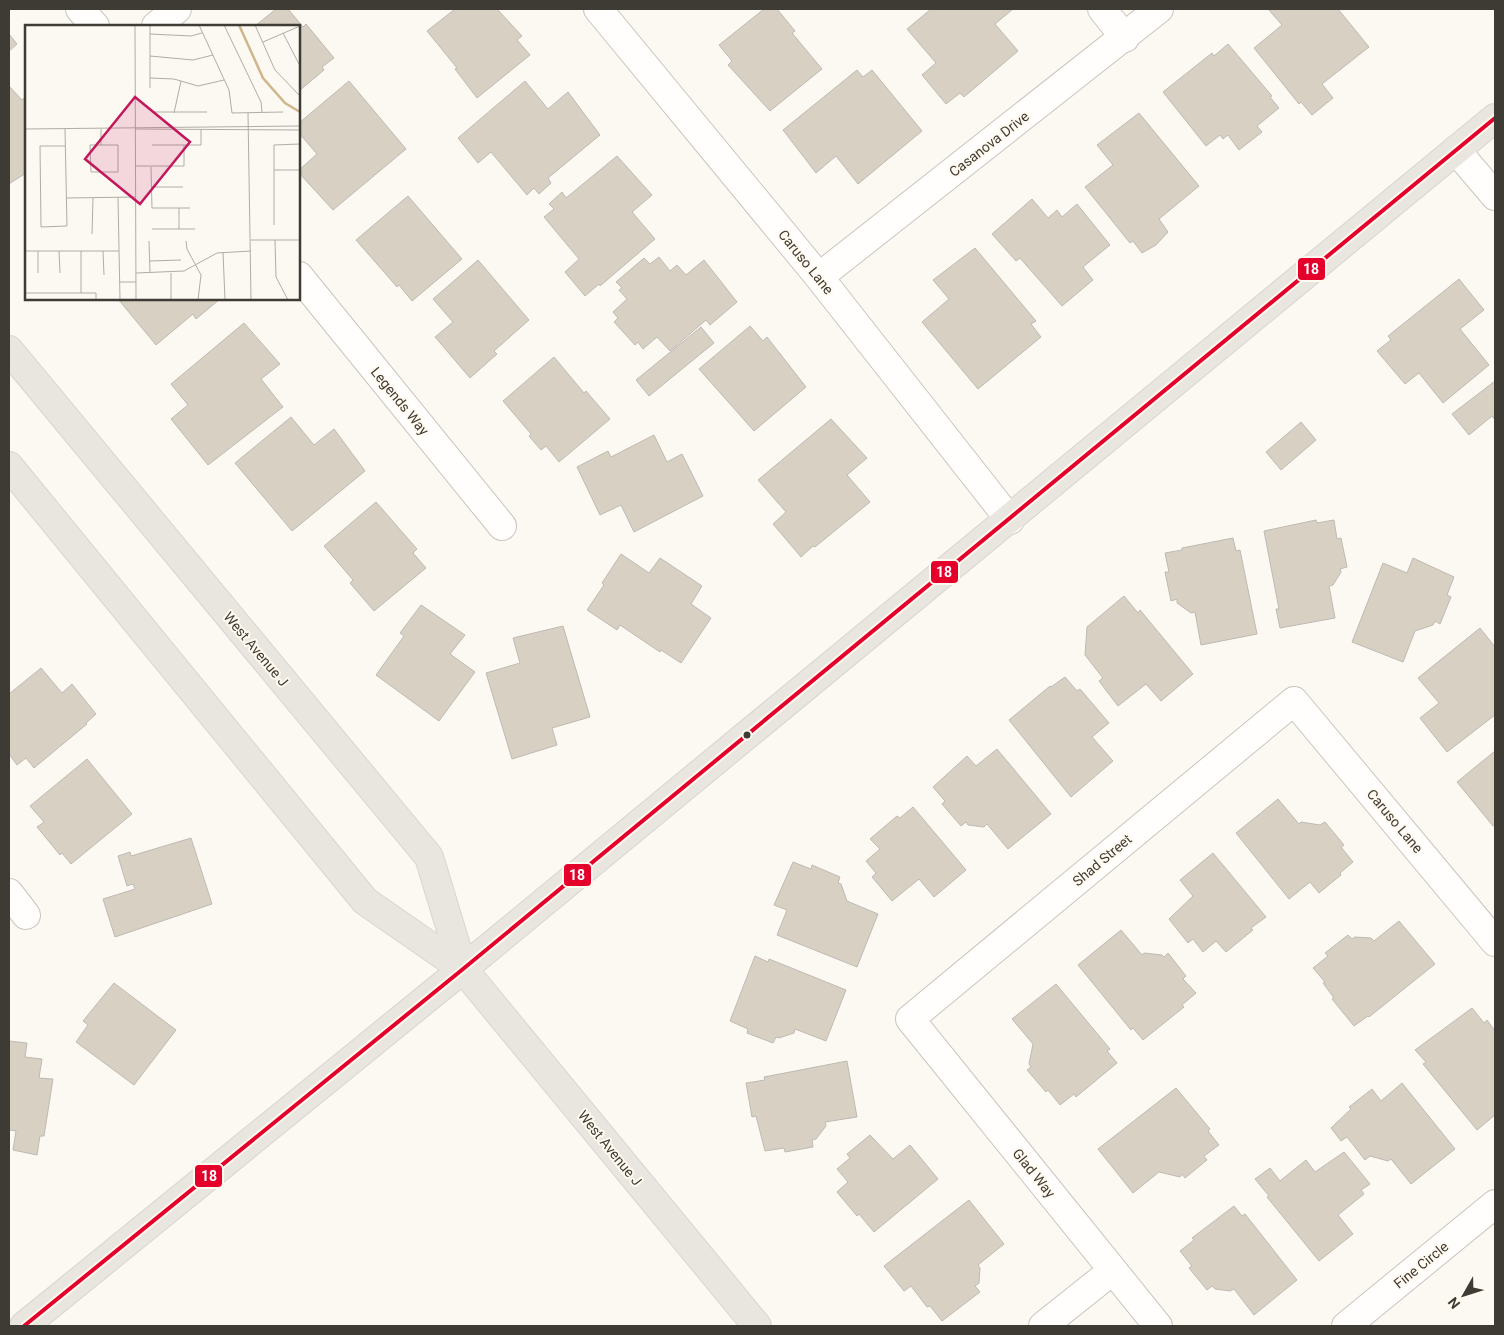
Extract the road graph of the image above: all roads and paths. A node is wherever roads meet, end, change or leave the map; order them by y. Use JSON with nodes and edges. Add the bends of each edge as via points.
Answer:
{"nodes":[{"id":1,"x":80,"y":9,"type":"edge"},
{"id":2,"x":177,"y":9,"type":"edge"},
{"id":3,"x":598,"y":9,"type":"edge"},
{"id":4,"x":1102,"y":9,"type":"edge"},
{"id":5,"x":1159,"y":9,"type":"edge"},
{"id":6,"x":94,"y":25,"type":"edge"},
{"id":7,"x":157,"y":25,"type":"edge"},
{"id":8,"x":1125,"y":38,"type":"junction"},
{"id":9,"x":1495,"y":118,"type":"edge"},
{"id":10,"x":1456,"y":150,"type":"junction"},
{"id":11,"x":1495,"y":196,"type":"edge"},
{"id":12,"x":300,"y":277,"type":"edge"},
{"id":13,"x":819,"y":277,"type":"junction"},
{"id":14,"x":9,"y":350,"type":"edge"},
{"id":15,"x":9,"y":466,"type":"edge"},
{"id":16,"x":1010,"y":520,"type":"junction"},
{"id":17,"x":502,"y":526,"type":"dead end"},
{"id":18,"x":1294,"y":701,"type":"joint"},
{"id":19,"x":9,"y":894,"type":"edge"},
{"id":20,"x":26,"y":915,"type":"dead end"},
{"id":21,"x":1495,"y":942,"type":"edge"},
{"id":22,"x":464,"y":970,"type":"junction"},
{"id":23,"x":910,"y":1019,"type":"joint"},
{"id":24,"x":1495,"y":1204,"type":"edge"},
{"id":25,"x":1112,"y":1271,"type":"junction"},
{"id":26,"x":24,"y":1326,"type":"edge"},
{"id":27,"x":757,"y":1326,"type":"edge"},
{"id":28,"x":1043,"y":1326,"type":"edge"},
{"id":29,"x":1158,"y":1326,"type":"edge"},
{"id":30,"x":1346,"y":1326,"type":"edge"}],
"edges":[{"from":1,"to":6,"type":"street"},
{"from":2,"to":7,"type":"street"},
{"from":3,"to":13,"type":"street","name":"Caruso Lane"},
{"from":4,"to":8,"type":"street"},
{"from":5,"to":8,"type":"street","name":"Casanova Drive"},
{"from":8,"to":13,"type":"street","name":"Casanova Drive"},
{"from":9,"to":10,"type":"main road"},
{"from":10,"to":11,"type":"street"},
{"from":10,"to":16,"type":"main road"},
{"from":12,"to":17,"type":"street","name":"Legends Way"},
{"from":13,"to":16,"type":"street","name":"Caruso Lane"},
{"from":14,"to":22,"type":"main road","name":"West Avenue J","via":[[429,857]]},
{"from":15,"to":22,"type":"main road","name":"West Avenue J","via":[[365,901]]},
{"from":16,"to":22,"type":"main road"},
{"from":18,"to":21,"type":"street","name":"Caruso Lane"},
{"from":18,"to":23,"type":"street","name":"Shad Street"},
{"from":19,"to":20,"type":"street"},
{"from":22,"to":26,"type":"main road"},
{"from":22,"to":27,"type":"main road","name":"West Avenue J"},
{"from":23,"to":25,"type":"street","name":"Glad Way"},
{"from":24,"to":30,"type":"street","name":"Fine Circle"},
{"from":25,"to":28,"type":"street"},
{"from":25,"to":29,"type":"street","name":"Glad Way"}]}
